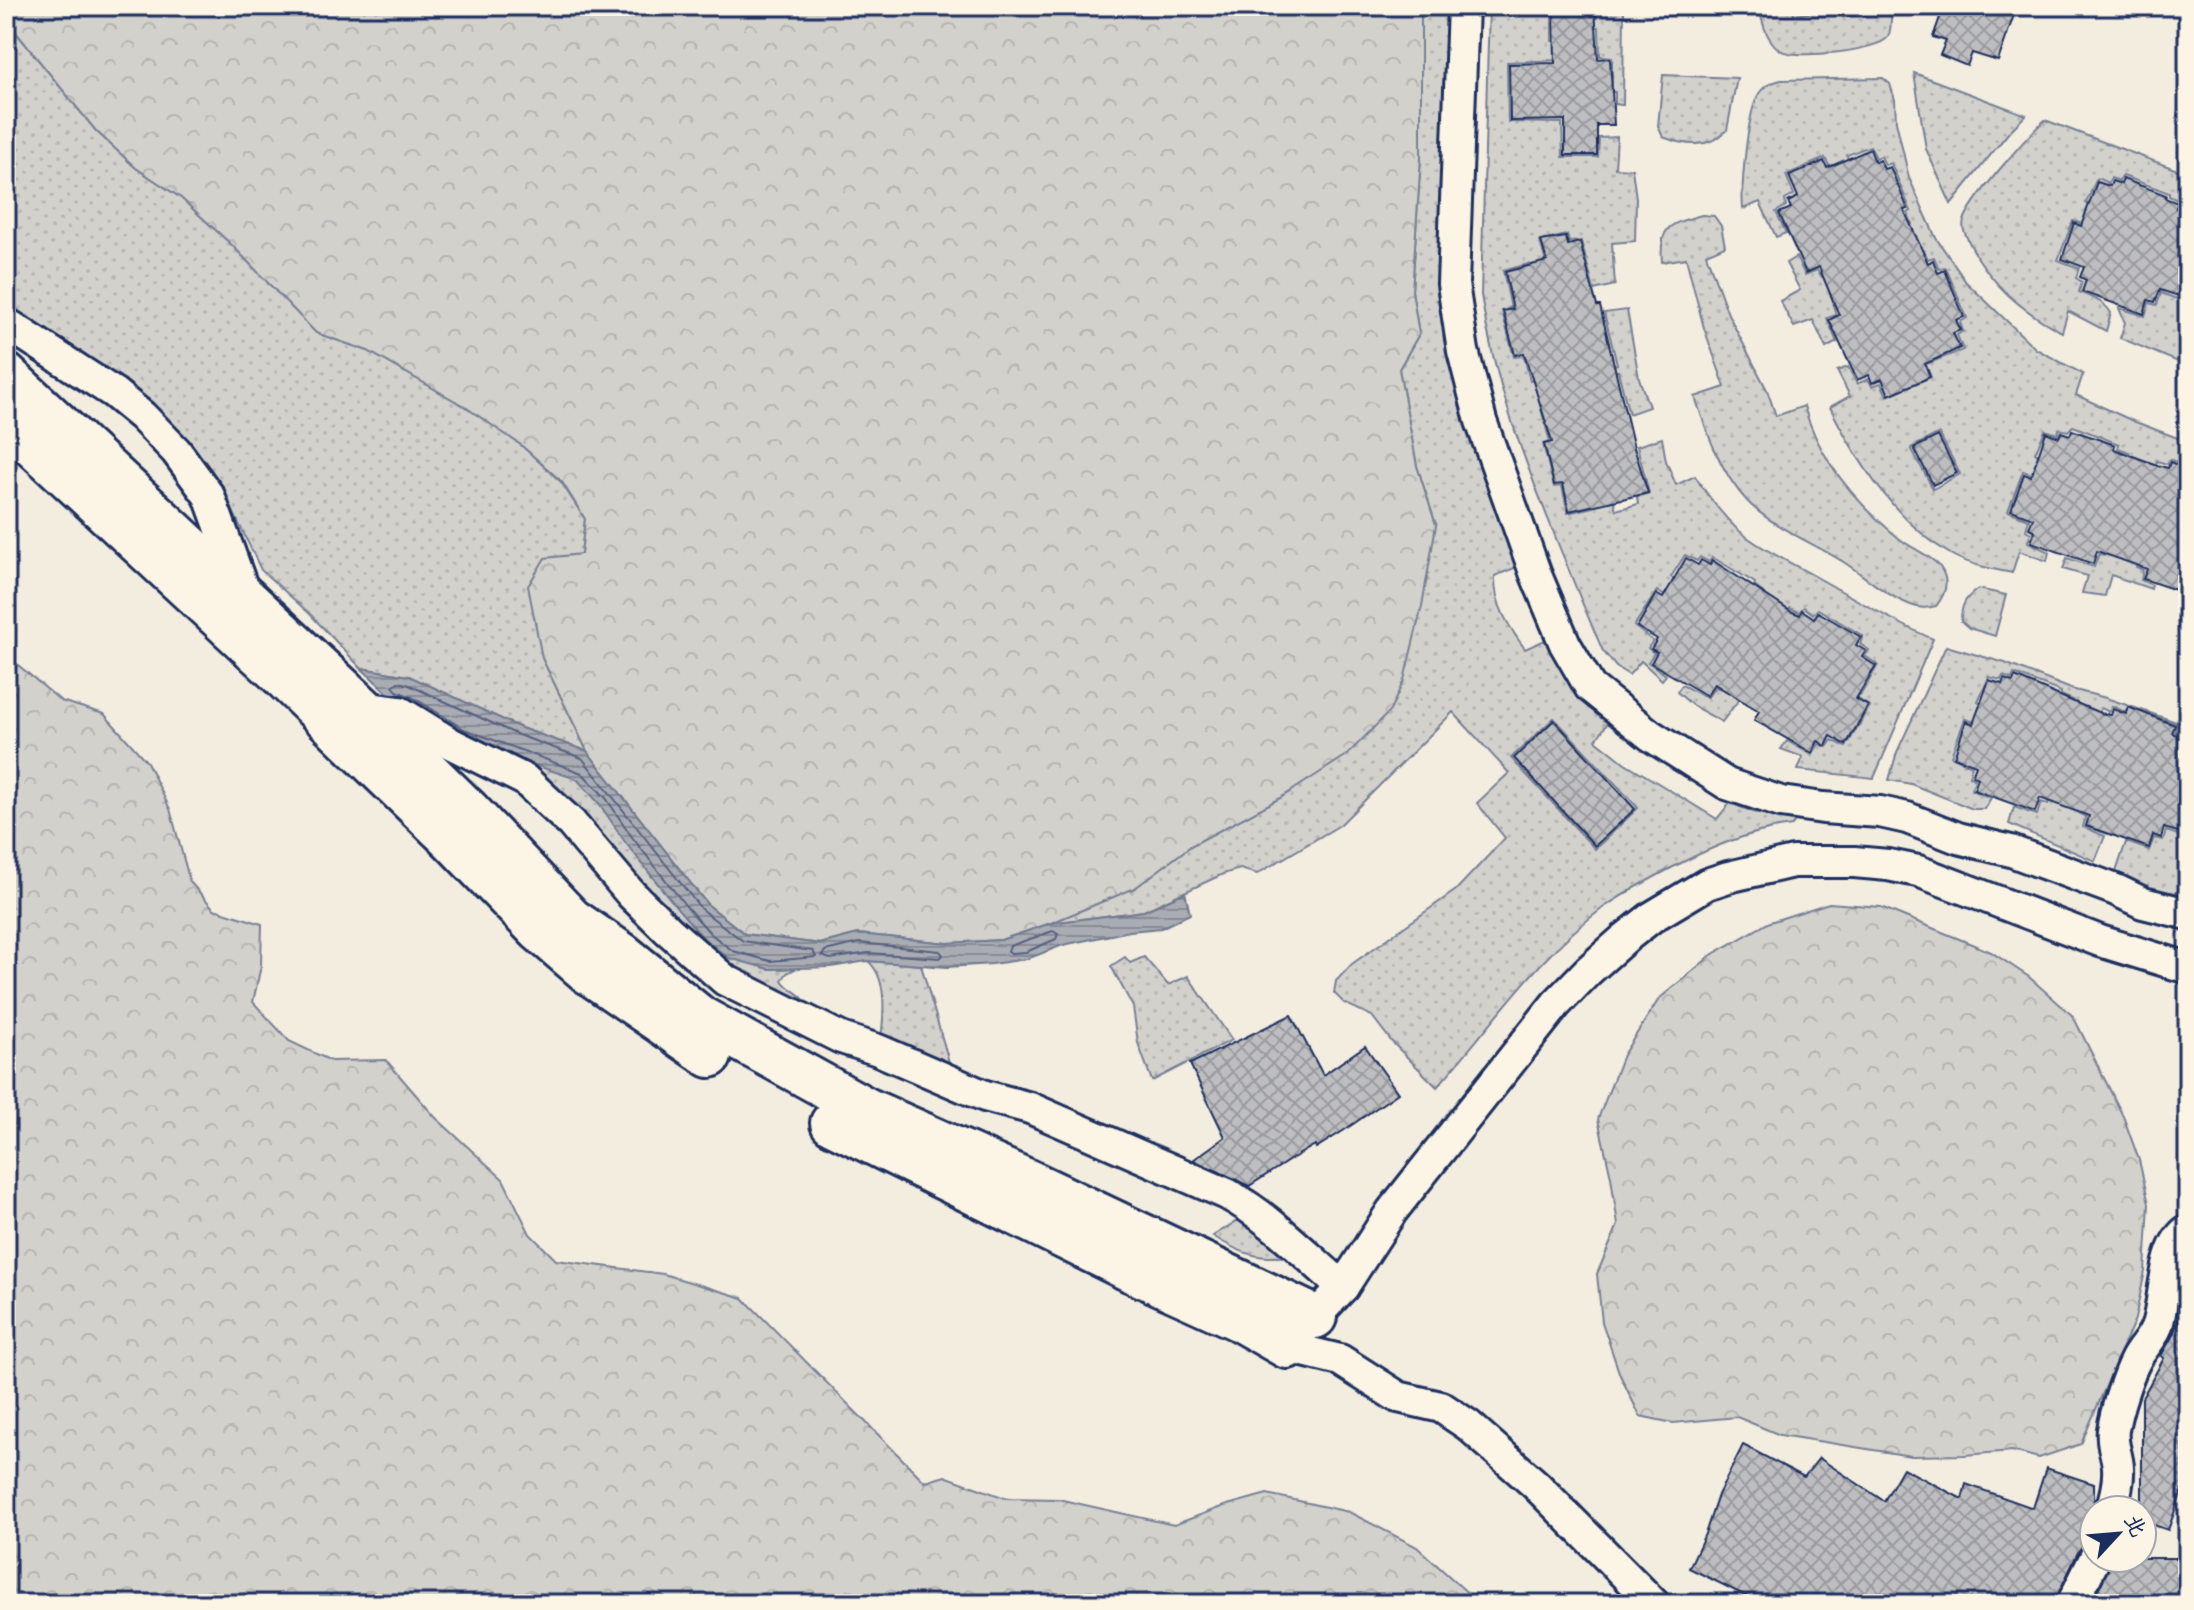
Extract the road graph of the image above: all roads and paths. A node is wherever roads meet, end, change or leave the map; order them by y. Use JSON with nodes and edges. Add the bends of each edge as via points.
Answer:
{"nodes":[{"id":1,"x":1463,"y":6,"type":"edge"},
{"id":2,"x":6,"y":323,"type":"edge"},
{"id":3,"x":6,"y":375,"type":"edge"},
{"id":4,"x":6,"y":420,"type":"edge"},
{"id":5,"x":247,"y":601,"type":"junction"},
{"id":6,"x":362,"y":707,"type":"junction"},
{"id":7,"x":2188,"y":914,"type":"edge"},
{"id":8,"x":2188,"y":968,"type":"edge"},
{"id":9,"x":2188,"y":1230,"type":"edge"},
{"id":10,"x":1343,"y":1287,"type":"junction"},
{"id":11,"x":1315,"y":1317,"type":"junction"},
{"id":12,"x":1287,"y":1347,"type":"junction"},
{"id":13,"x":2114,"y":1494,"type":"edge"},
{"id":14,"x":2087,"y":1574,"type":"edge"},
{"id":15,"x":1654,"y":1604,"type":"edge"},
{"id":16,"x":2072,"y":1604,"type":"edge"}],
"edges":[{"from":1,"to":7,"type":"street","via":[[1453,284],[1463,351],[1481,421],[1536,575],[1590,687],[1650,735],[1727,784],[1792,804],[1907,818],[2023,855],[2143,903]]},
{"from":2,"to":5,"type":"street","via":[[114,393],[176,451],[209,496]]},
{"from":3,"to":5,"type":"street"},
{"from":4,"to":12,"type":"street","via":[[277,671],[589,973],[695,1048],[833,1124]]},
{"from":5,"to":6,"type":"street"},
{"from":6,"to":10,"type":"street","via":[[400,712],[525,780],[571,823],[650,913],[725,980],[841,1038],[985,1096],[1030,1108],[1227,1194],[1291,1240]]},
{"from":6,"to":11,"type":"street","via":[[571,919],[701,1018],[866,1109]]},
{"from":8,"to":10,"type":"street","via":[[1903,868],[1793,862],[1717,880],[1652,917],[1556,1004],[1392,1211]]},
{"from":9,"to":13,"type":"street","via":[[2174,1247],[2154,1335],[2131,1370],[2113,1430],[2118,1467]]},
{"from":10,"to":11,"type":"street"},
{"from":11,"to":12,"type":"street"},
{"from":12,"to":15,"type":"street","via":[[1340,1360],[1398,1397],[1441,1407],[1468,1425]]},
{"from":14,"to":16,"type":"street"}]}
